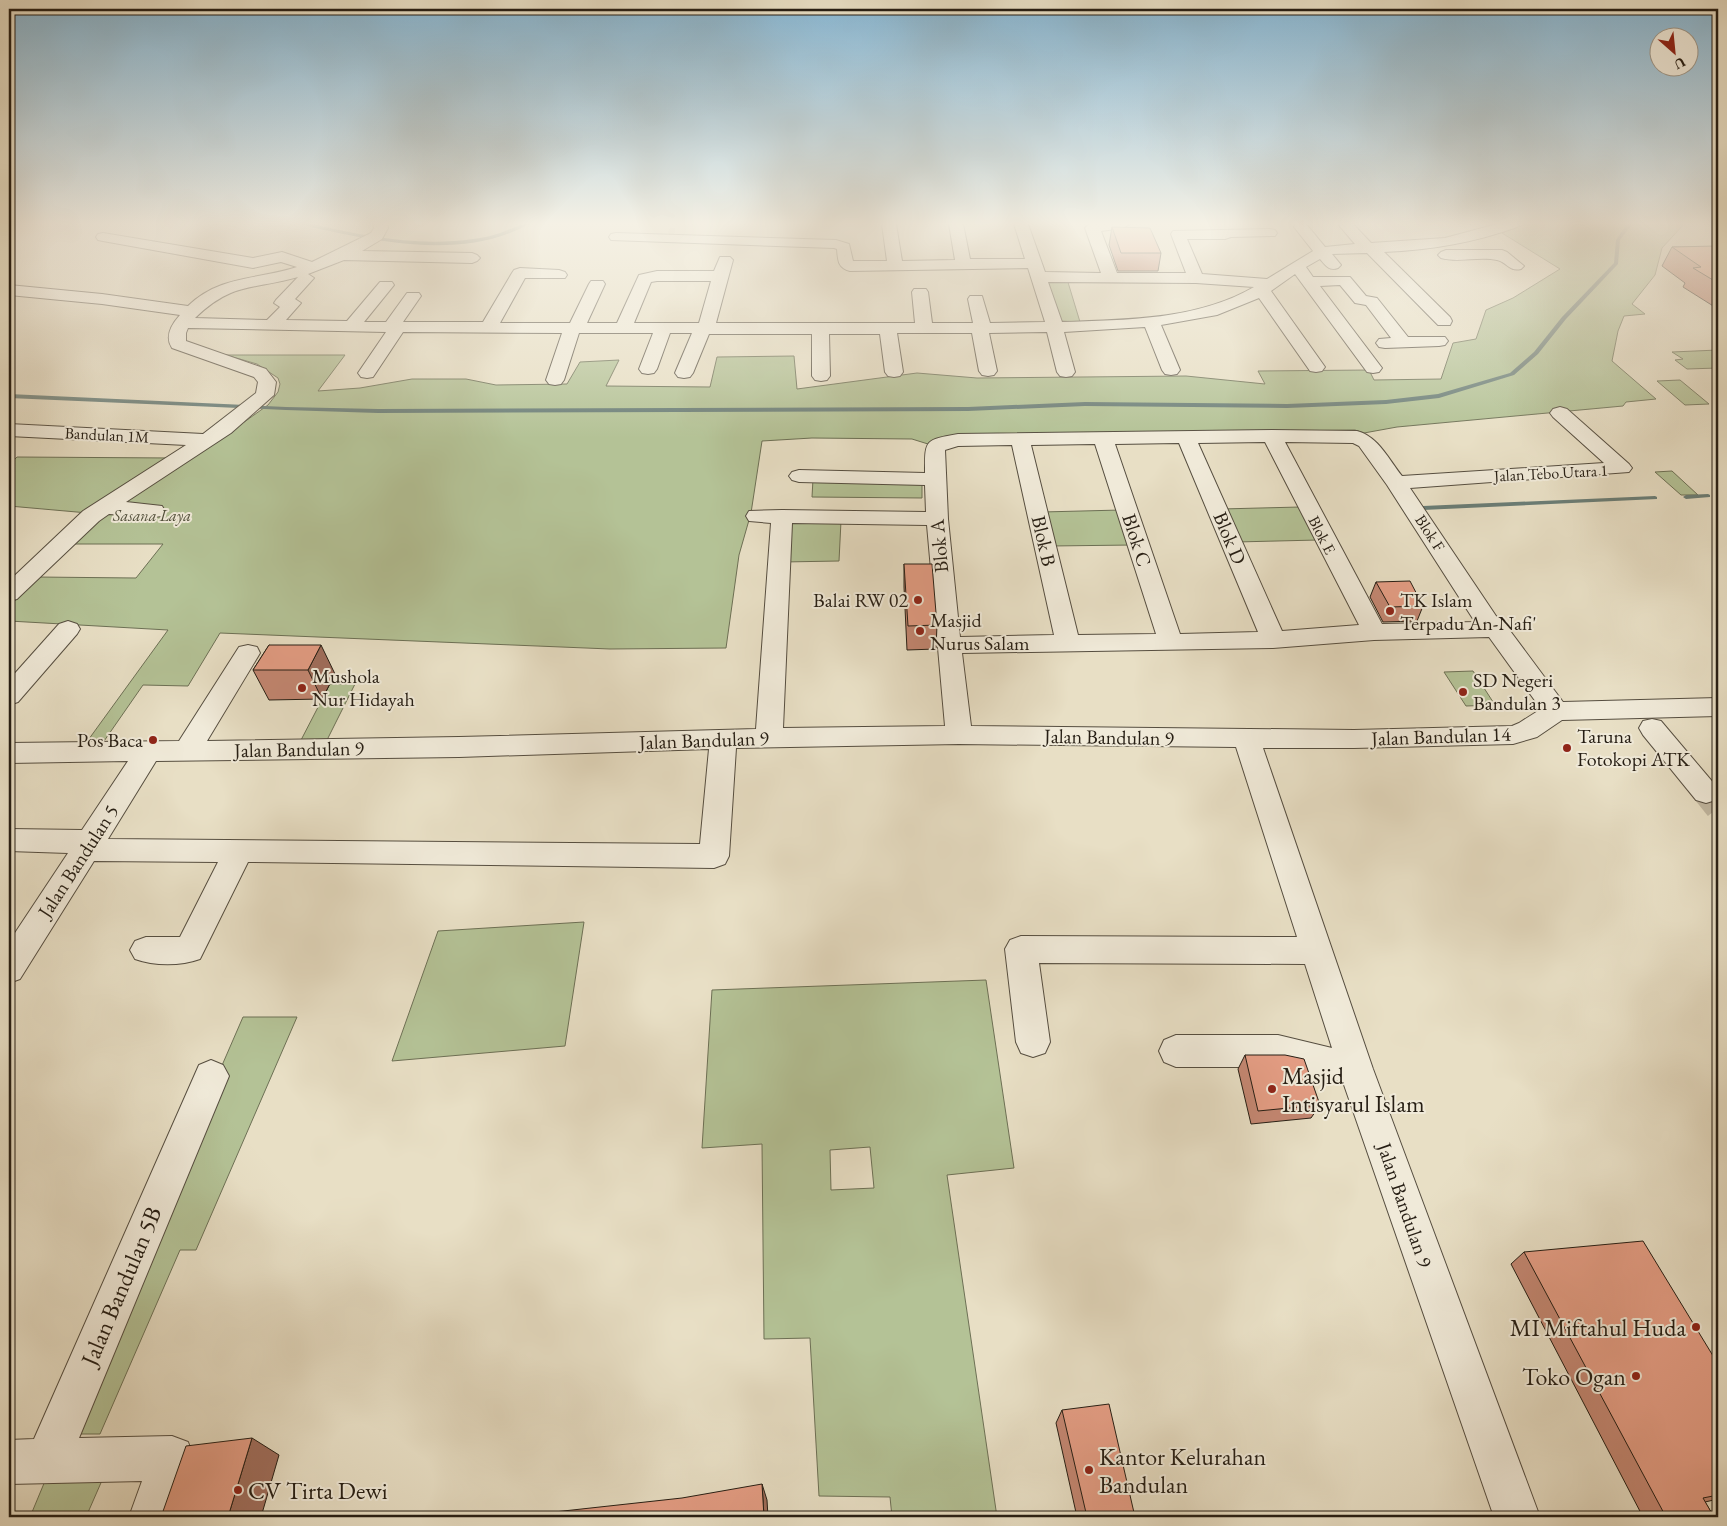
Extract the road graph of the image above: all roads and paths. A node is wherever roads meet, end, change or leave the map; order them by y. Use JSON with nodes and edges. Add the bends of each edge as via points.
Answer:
{"nodes":[{"id":1,"x":27,"y":295,"type":"edge"},
{"id":2,"x":52,"y":295,"type":"edge"},
{"id":3,"x":211,"y":295,"type":"edge"},
{"id":4,"x":289,"y":295,"type":"edge"},
{"id":5,"x":377,"y":295,"type":"edge"},
{"id":6,"x":507,"y":295,"type":"edge"},
{"id":7,"x":600,"y":295,"type":"edge"},
{"id":8,"x":636,"y":295,"type":"edge"},
{"id":9,"x":713,"y":295,"type":"edge"},
{"id":10,"x":920,"y":295,"type":"edge"},
{"id":11,"x":1044,"y":295,"type":"edge"},
{"id":12,"x":1249,"y":295,"type":"edge"},
{"id":13,"x":1271,"y":295,"type":"edge"},
{"id":14,"x":1320,"y":295,"type":"edge"},
{"id":15,"x":1357,"y":295,"type":"edge"},
{"id":16,"x":1418,"y":295,"type":"edge"},
{"id":17,"x":413,"y":296,"type":"dead end"},
{"id":18,"x":976,"y":299,"type":"dead end"},
{"id":19,"x":9,"y":306,"type":"edge"},
{"id":20,"x":187,"y":317,"type":"junction"},
{"id":21,"x":1152,"y":320,"type":"junction"},
{"id":22,"x":1444,"y":321,"type":"dead end"},
{"id":23,"x":270,"y":326,"type":"junction"},
{"id":24,"x":350,"y":327,"type":"junction"},
{"id":25,"x":1054,"y":327,"type":"junction"},
{"id":26,"x":394,"y":328,"type":"junction"},
{"id":27,"x":488,"y":328,"type":"junction"},
{"id":28,"x":574,"y":328,"type":"junction"},
{"id":29,"x":623,"y":328,"type":"junction"},
{"id":30,"x":664,"y":328,"type":"junction"},
{"id":31,"x":704,"y":328,"type":"junction"},
{"id":32,"x":888,"y":328,"type":"junction"},
{"id":33,"x":924,"y":328,"type":"junction"},
{"id":34,"x":982,"y":328,"type":"junction"},
{"id":35,"x":820,"y":329,"type":"junction"},
{"id":36,"x":1439,"y":341,"type":"dead end"},
{"id":37,"x":1403,"y":342,"type":"junction"},
{"id":38,"x":1356,"y":344,"type":"junction"},
{"id":39,"x":1316,"y":367,"type":"dead end"},
{"id":40,"x":1373,"y":368,"type":"dead end"},
{"id":41,"x":648,"y":369,"type":"dead end"},
{"id":42,"x":1171,"y":370,"type":"dead end"},
{"id":43,"x":988,"y":371,"type":"dead end"},
{"id":44,"x":894,"y":372,"type":"dead end"},
{"id":45,"x":1066,"y":372,"type":"dead end"},
{"id":46,"x":367,"y":373,"type":"dead end"},
{"id":47,"x":684,"y":373,"type":"dead end"},
{"id":48,"x":821,"y":376,"type":"dead end"},
{"id":49,"x":555,"y":380,"type":"dead end"},
{"id":50,"x":1560,"y":413,"type":"dead end"},
{"id":51,"x":9,"y":430,"type":"edge"},
{"id":52,"x":1272,"y":436,"type":"junction"},
{"id":53,"x":1186,"y":437,"type":"junction"},
{"id":54,"x":1103,"y":438,"type":"junction"},
{"id":55,"x":1020,"y":439,"type":"junction"},
{"id":56,"x":206,"y":440,"type":"junction"},
{"id":57,"x":799,"y":476,"type":"dead end"},
{"id":58,"x":935,"y":479,"type":"junction"},
{"id":59,"x":1396,"y":483,"type":"junction"},
{"id":60,"x":104,"y":507,"type":"junction"},
{"id":61,"x":154,"y":511,"type":"dead end"},
{"id":62,"x":757,"y":516,"type":"dead end"},
{"id":63,"x":782,"y":516,"type":"junction"},
{"id":64,"x":936,"y":519,"type":"junction"},
{"id":65,"x":9,"y":567,"type":"edge"},
{"id":66,"x":36,"y":567,"type":"junction"},
{"id":67,"x":9,"y":594,"type":"edge"},
{"id":68,"x":68,"y":628,"type":"dead end"},
{"id":69,"x":1496,"y":629,"type":"junction"},
{"id":70,"x":1374,"y":632,"type":"junction"},
{"id":71,"x":1273,"y":640,"type":"junction"},
{"id":72,"x":1170,"y":642,"type":"junction"},
{"id":73,"x":1068,"y":643,"type":"junction"},
{"id":74,"x":949,"y":645,"type":"junction"},
{"id":75,"x":248,"y":653,"type":"dead end"},
{"id":76,"x":9,"y":696,"type":"edge"},
{"id":77,"x":1718,"y":707,"type":"edge"},
{"id":78,"x":1556,"y":711,"type":"junction"},
{"id":79,"x":1643,"y":717,"type":"junction"},
{"id":80,"x":959,"y":735,"type":"junction"},
{"id":81,"x":769,"y":738,"type":"junction"},
{"id":82,"x":723,"y":739,"type":"junction"},
{"id":83,"x":1248,"y":739,"type":"junction"},
{"id":84,"x":187,"y":751,"type":"junction"},
{"id":85,"x":148,"y":752,"type":"junction"},
{"id":86,"x":9,"y":753,"type":"edge"},
{"id":87,"x":1706,"y":793,"type":"tunnel mouth"},
{"id":88,"x":9,"y":840,"type":"edge"},
{"id":89,"x":88,"y":846,"type":"junction"},
{"id":90,"x":239,"y":850,"type":"junction"},
{"id":91,"x":146,"y":950,"type":"dead end"},
{"id":92,"x":1318,"y":951,"type":"junction"},
{"id":93,"x":9,"y":969,"type":"edge"},
{"id":94,"x":1033,"y":1042,"type":"dead end"},
{"id":95,"x":1176,"y":1051,"type":"dead end"},
{"id":96,"x":1356,"y":1069,"type":"junction"},
{"id":97,"x":211,"y":1076,"type":"dead end"},
{"id":98,"x":28,"y":1462,"type":"edge"},
{"id":99,"x":152,"y":1517,"type":"edge"},
{"id":100,"x":1517,"y":1517,"type":"edge"}],
"edges":[{"from":1,"to":19,"type":"street"},
{"from":2,"to":20,"type":"street"},
{"from":3,"to":20,"type":"street"},
{"from":4,"to":23,"type":"street","via":[[282,303],[293,303]]},
{"from":5,"to":24,"type":"street"},
{"from":6,"to":27,"type":"street"},
{"from":7,"to":28,"type":"street"},
{"from":8,"to":29,"type":"street"},
{"from":9,"to":31,"type":"street"},
{"from":10,"to":33,"type":"street"},
{"from":11,"to":25,"type":"street"},
{"from":12,"to":21,"type":"street","via":[[1218,310]]},
{"from":13,"to":39,"type":"street"},
{"from":14,"to":38,"type":"street"},
{"from":15,"to":37,"type":"street","via":[[1361,300],[1371,301]]},
{"from":16,"to":22,"type":"street"},
{"from":17,"to":26,"type":"street"},
{"from":18,"to":34,"type":"street"},
{"from":20,"to":23,"type":"street"},
{"from":20,"to":56,"type":"street","via":[[176,337],[178,344],[252,369],[266,378],[268,388],[257,403]]},
{"from":21,"to":25,"type":"street"},
{"from":21,"to":42,"type":"street"},
{"from":23,"to":24,"type":"street"},
{"from":24,"to":26,"type":"street"},
{"from":25,"to":34,"type":"street"},
{"from":25,"to":45,"type":"street"},
{"from":26,"to":27,"type":"street"},
{"from":26,"to":46,"type":"street"},
{"from":27,"to":28,"type":"street"},
{"from":28,"to":29,"type":"street"},
{"from":28,"to":49,"type":"street"},
{"from":29,"to":30,"type":"street"},
{"from":30,"to":31,"type":"street"},
{"from":30,"to":41,"type":"street"},
{"from":31,"to":35,"type":"street"},
{"from":31,"to":47,"type":"street"},
{"from":32,"to":33,"type":"street"},
{"from":32,"to":35,"type":"street"},
{"from":32,"to":44,"type":"street"},
{"from":33,"to":34,"type":"street"},
{"from":34,"to":43,"type":"street"},
{"from":35,"to":48,"type":"street"},
{"from":36,"to":37,"type":"street"},
{"from":37,"to":38,"type":"street"},
{"from":38,"to":40,"type":"street"},
{"from":50,"to":59,"type":"street","name":"Jalan Tebo Utara 1","via":[[1622,468]]},
{"from":51,"to":56,"type":"street","name":"Bandulan 1M"},
{"from":52,"to":53,"type":"street"},
{"from":52,"to":59,"type":"street","name":"Blok F","via":[[1348,436],[1362,439]]},
{"from":52,"to":70,"type":"street","name":"Blok E"},
{"from":53,"to":54,"type":"street"},
{"from":53,"to":71,"type":"street","name":"Blok D"},
{"from":54,"to":55,"type":"street"},
{"from":54,"to":72,"type":"street","name":"Blok C"},
{"from":55,"to":58,"type":"street","name":"Blok A","via":[[958,440],[935,447]]},
{"from":55,"to":73,"type":"street","name":"Blok B"},
{"from":56,"to":60,"type":"street"},
{"from":57,"to":58,"type":"street"},
{"from":58,"to":64,"type":"street","name":"Blok A"},
{"from":59,"to":69,"type":"street","name":"Blok F","via":[[1488,622]]},
{"from":60,"to":61,"type":"street"},
{"from":60,"to":66,"type":"street"},
{"from":62,"to":63,"type":"street"},
{"from":63,"to":64,"type":"street"},
{"from":63,"to":81,"type":"street"},
{"from":64,"to":74,"type":"street","name":"Blok A"},
{"from":65,"to":66,"type":"street"},
{"from":66,"to":67,"type":"street"},
{"from":68,"to":76,"type":"street"},
{"from":69,"to":70,"type":"street"},
{"from":69,"to":78,"type":"street","name":"Blok F"},
{"from":70,"to":71,"type":"street"},
{"from":71,"to":72,"type":"street"},
{"from":72,"to":73,"type":"street"},
{"from":73,"to":74,"type":"street"},
{"from":74,"to":80,"type":"street","name":"Blok A"},
{"from":75,"to":84,"type":"street"},
{"from":77,"to":79,"type":"street"},
{"from":78,"to":79,"type":"street"},
{"from":78,"to":83,"type":"street","name":"Jalan Bandulan 14","via":[[1528,730],[1512,735],[1361,740]]},
{"from":79,"to":87,"type":"street"},
{"from":80,"to":81,"type":"street","name":"Jalan Bandulan 9"},
{"from":80,"to":83,"type":"street","name":"Jalan Bandulan 9"},
{"from":81,"to":82,"type":"street","name":"Jalan Bandulan 9"},
{"from":82,"to":84,"type":"street","name":"Jalan Bandulan 9"},
{"from":82,"to":90,"type":"street","via":[[714,856]]},
{"from":83,"to":92,"type":"street","name":"Jalan Bandulan 9"},
{"from":84,"to":85,"type":"street","name":"Jalan Bandulan 9"},
{"from":85,"to":86,"type":"street","name":"Jalan Bandulan 9"},
{"from":85,"to":89,"type":"street","name":"Jalan Bandulan 5"},
{"from":88,"to":89,"type":"street"},
{"from":89,"to":90,"type":"street"},
{"from":89,"to":93,"type":"street","name":"Jalan Bandulan 5"},
{"from":90,"to":91,"type":"street","via":[[189,950]]},
{"from":92,"to":94,"type":"street","via":[[1020,949]]},
{"from":92,"to":96,"type":"street","name":"Jalan Bandulan 9"},
{"from":95,"to":96,"type":"street","via":[[1278,1051]]},
{"from":96,"to":100,"type":"street","name":"Jalan Bandulan 9"},
{"from":97,"to":98,"type":"street","name":"Jalan Bandulan 5B"},
{"from":98,"to":99,"type":"street","via":[[172,1458]]}]}
